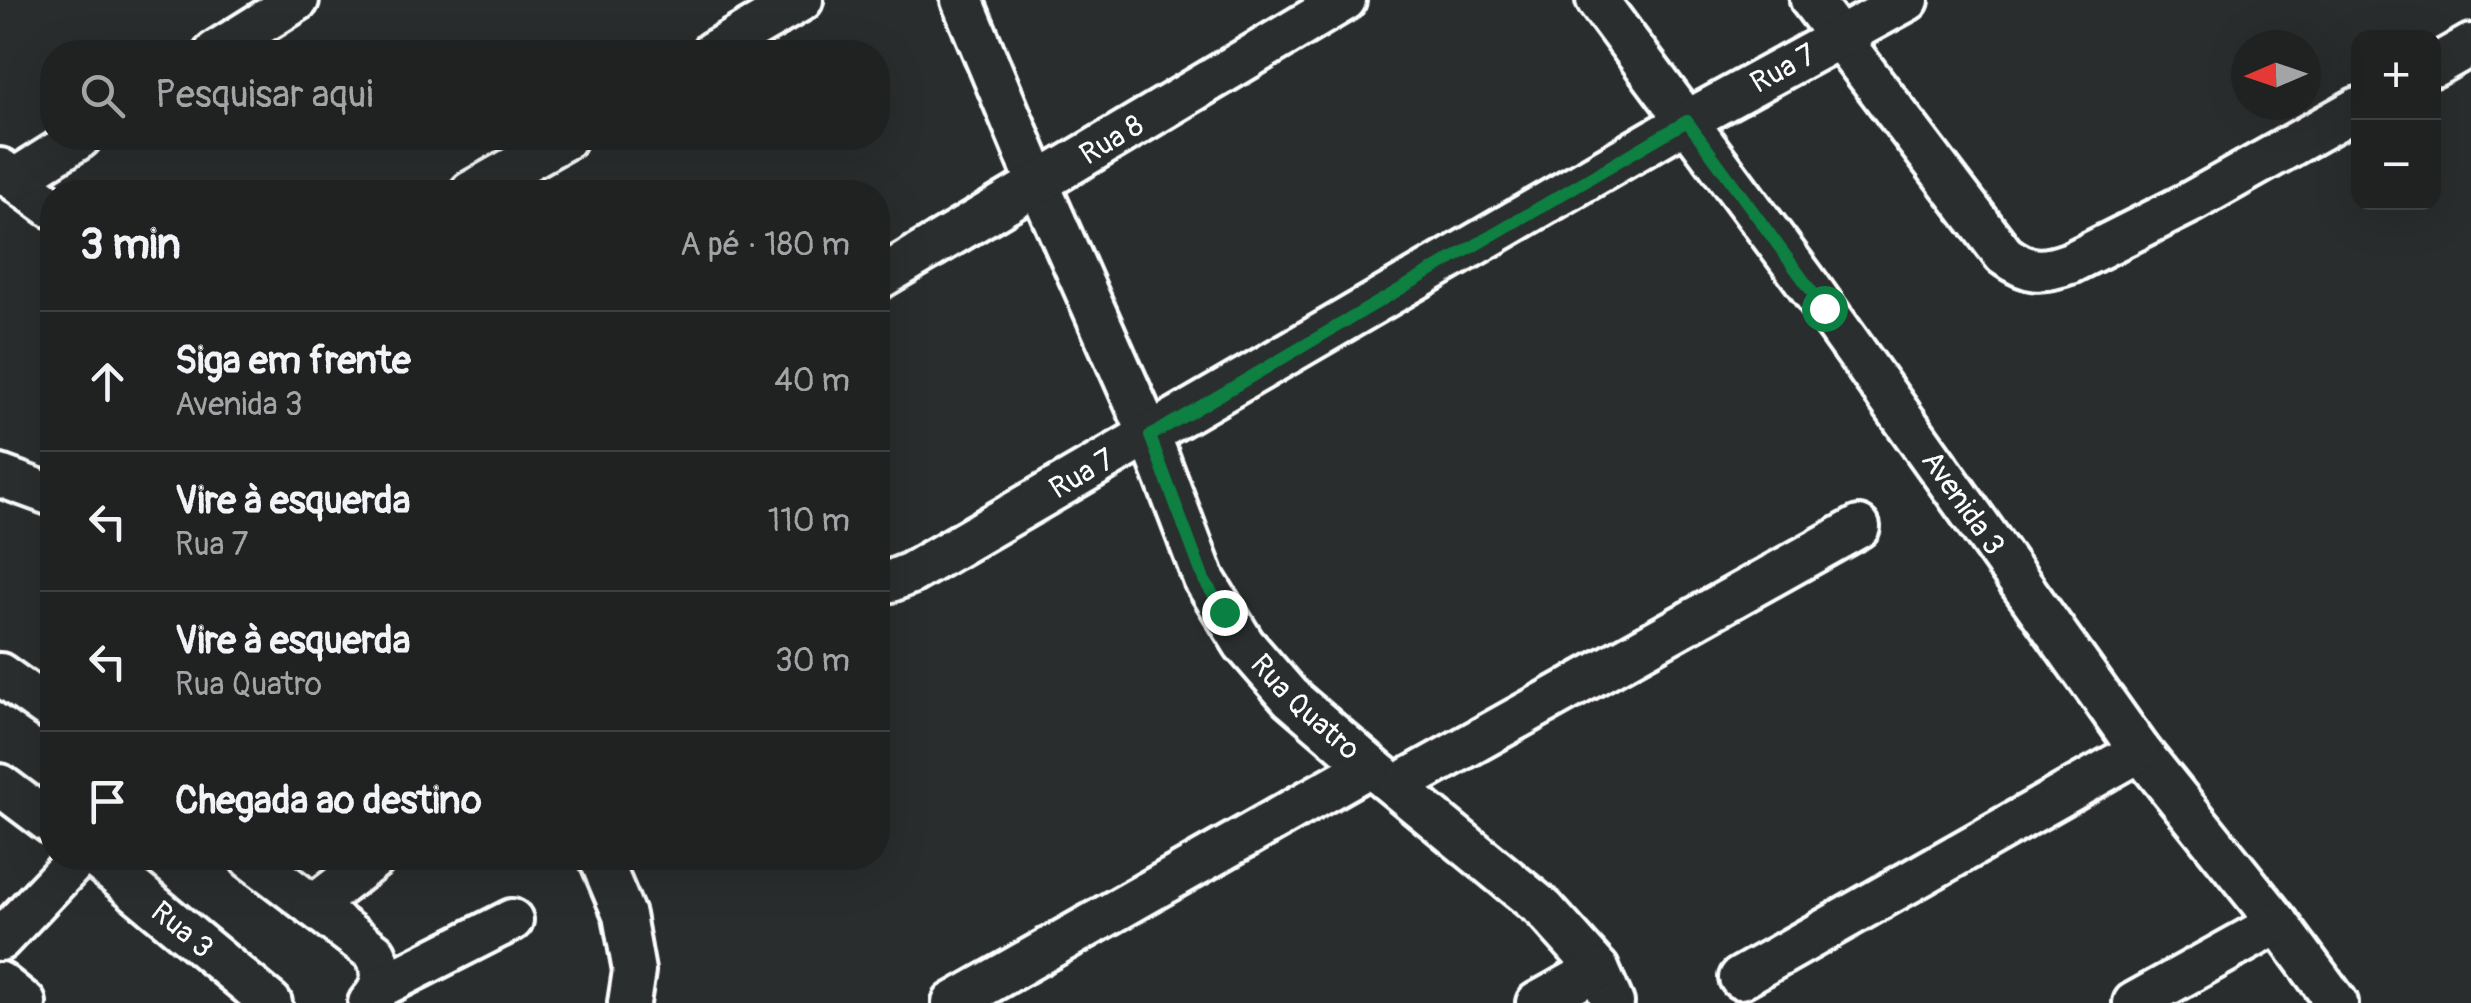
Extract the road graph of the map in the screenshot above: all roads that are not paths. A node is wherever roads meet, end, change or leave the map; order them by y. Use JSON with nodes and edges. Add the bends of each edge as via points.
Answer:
{"nodes":[{"id":1,"x":298,"y":0,"type":"edge"},
{"id":2,"x":802,"y":0,"type":"edge"},
{"id":3,"x":962,"y":0,"type":"edge"},
{"id":4,"x":1345,"y":0,"type":"edge"},
{"id":5,"x":1597,"y":0,"type":"edge"},
{"id":6,"x":1811,"y":0,"type":"edge"},
{"id":7,"x":1908,"y":0,"type":"edge"},
{"id":8,"x":1838,"y":38,"type":"junction"},
{"id":9,"x":233,"y":40,"type":"edge"},
{"id":10,"x":733,"y":40,"type":"edge"},
{"id":11,"x":2471,"y":44,"type":"edge"},
{"id":12,"x":2441,"y":62,"type":"edge"},
{"id":13,"x":2351,"y":112,"type":"edge"},
{"id":14,"x":1687,"y":121,"type":"junction"},
{"id":15,"x":56,"y":150,"type":"edge"},
{"id":16,"x":545,"y":150,"type":"edge"},
{"id":17,"x":7,"y":174,"type":"edge"},
{"id":18,"x":492,"y":180,"type":"edge"},
{"id":19,"x":1038,"y":182,"type":"junction"},
{"id":20,"x":40,"y":198,"type":"edge"},
{"id":21,"x":890,"y":273,"type":"edge"},
{"id":22,"x":1150,"y":436,"type":"junction"},
{"id":23,"x":0,"y":476,"type":"edge"},
{"id":24,"x":40,"y":491,"type":"edge"},
{"id":25,"x":1858,"y":526,"type":"dead end"},
{"id":26,"x":890,"y":581,"type":"edge"},
{"id":27,"x":0,"y":674,"type":"edge"},
{"id":28,"x":40,"y":702,"type":"edge"},
{"id":29,"x":2140,"y":751,"type":"junction"},
{"id":30,"x":1383,"y":776,"type":"junction"},
{"id":31,"x":0,"y":785,"type":"edge"},
{"id":32,"x":40,"y":815,"type":"edge"},
{"id":33,"x":67,"y":870,"type":"edge"},
{"id":34,"x":110,"y":870,"type":"edge"},
{"id":35,"x":267,"y":870,"type":"edge"},
{"id":36,"x":359,"y":870,"type":"edge"},
{"id":37,"x":605,"y":870,"type":"edge"},
{"id":38,"x":314,"y":906,"type":"junction"},
{"id":39,"x":512,"y":920,"type":"dead end"},
{"id":40,"x":2278,"y":922,"type":"junction"},
{"id":41,"x":0,"y":940,"type":"edge"},
{"id":42,"x":1740,"y":978,"type":"dead end"},
{"id":43,"x":375,"y":981,"type":"edge"},
{"id":44,"x":0,"y":983,"type":"edge"},
{"id":45,"x":1605,"y":986,"type":"edge"},
{"id":46,"x":25,"y":1003,"type":"edge"},
{"id":47,"x":271,"y":1003,"type":"edge"},
{"id":48,"x":630,"y":1003,"type":"edge"},
{"id":49,"x":953,"y":1003,"type":"edge"},
{"id":50,"x":1537,"y":1003,"type":"edge"},
{"id":51,"x":2134,"y":1003,"type":"edge"},
{"id":52,"x":2337,"y":1003,"type":"edge"}],
"edges":[{"from":1,"to":9,"type":"street"},
{"from":2,"to":10,"type":"street"},
{"from":3,"to":19,"type":"street","name":"Rua Quatro"},
{"from":4,"to":19,"type":"street","name":"Rua 8"},
{"from":5,"to":14,"type":"street","name":"Avenida 3"},
{"from":6,"to":8,"type":"street"},
{"from":7,"to":8,"type":"street","name":"Rua 7"},
{"from":8,"to":13,"type":"street","via":[[2004,255],[2019,266],[2049,271]]},
{"from":8,"to":14,"type":"street","name":"Rua 7"},
{"from":11,"to":12,"type":"street"},
{"from":14,"to":22,"type":"street","name":"Rua 7"},
{"from":14,"to":29,"type":"street","name":"Avenida 3"},
{"from":15,"to":17,"type":"street"},
{"from":16,"to":18,"type":"street"},
{"from":17,"to":20,"type":"street"},
{"from":19,"to":21,"type":"street","name":"Rua 8"},
{"from":19,"to":22,"type":"street","name":"Rua Quatro"},
{"from":22,"to":26,"type":"street","name":"Rua 7"},
{"from":22,"to":30,"type":"street","name":"Rua Quatro","via":[[1204,580],[1244,644],[1290,696]]},
{"from":23,"to":24,"type":"street"},
{"from":25,"to":30,"type":"street"},
{"from":27,"to":28,"type":"street"},
{"from":29,"to":40,"type":"street","name":"Avenida 3"},
{"from":29,"to":42,"type":"street"},
{"from":30,"to":45,"type":"street","name":"Rua Quatro","via":[[1544,908]]},
{"from":30,"to":49,"type":"street"},
{"from":31,"to":32,"type":"street"},
{"from":33,"to":41,"type":"street"},
{"from":34,"to":47,"type":"street","name":"Rua 3"},
{"from":35,"to":38,"type":"street"},
{"from":36,"to":38,"type":"street"},
{"from":37,"to":48,"type":"street","via":[[624,915],[634,972]]},
{"from":38,"to":43,"type":"street"},
{"from":39,"to":43,"type":"street"},
{"from":40,"to":51,"type":"street"},
{"from":40,"to":52,"type":"street","name":"Avenida 3"},
{"from":44,"to":46,"type":"street"},
{"from":45,"to":50,"type":"street"}]}
